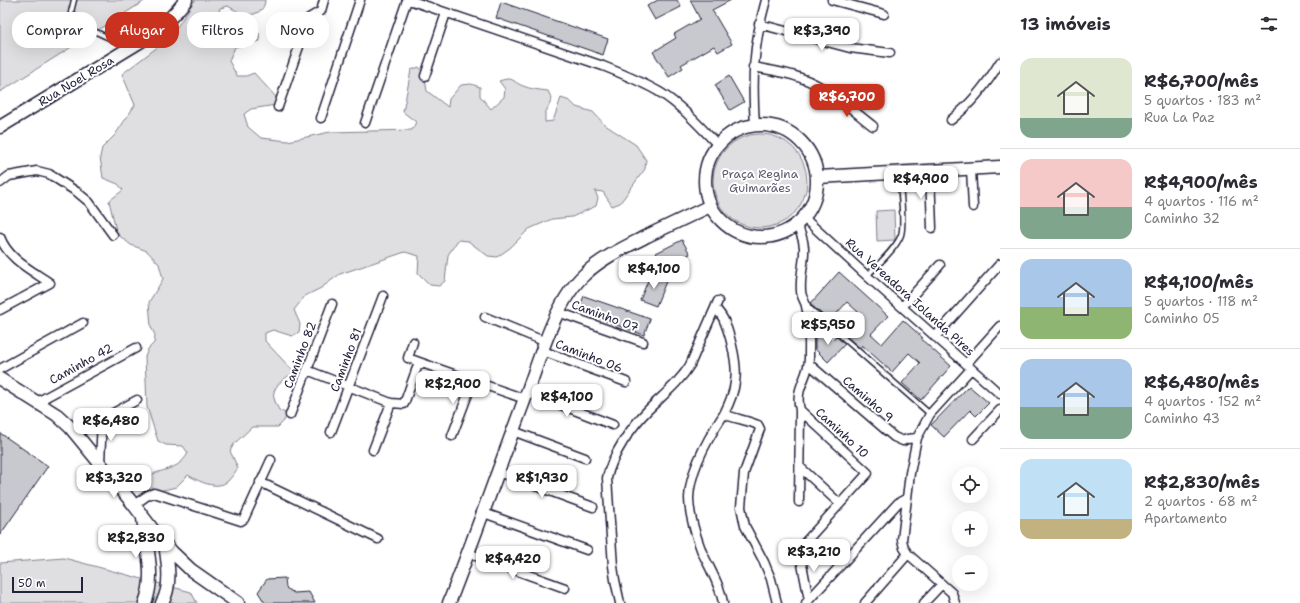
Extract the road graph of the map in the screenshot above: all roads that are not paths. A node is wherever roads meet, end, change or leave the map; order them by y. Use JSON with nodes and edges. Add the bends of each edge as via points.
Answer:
{"nodes":[{"id":1,"x":74,"y":0,"type":"edge"},
{"id":2,"x":186,"y":0,"type":"edge"},
{"id":3,"x":324,"y":0,"type":"edge"},
{"id":4,"x":360,"y":0,"type":"edge"},
{"id":5,"x":766,"y":0,"type":"edge"},
{"id":6,"x":832,"y":0,"type":"edge"},
{"id":7,"x":412,"y":1,"type":"edge"},
{"id":8,"x":175,"y":12,"type":"edge"},
{"id":9,"x":446,"y":13,"type":"junction"},
{"id":10,"x":884,"y":14,"type":"dead end"},
{"id":11,"x":759,"y":24,"type":"junction"},
{"id":12,"x":105,"y":36,"type":"edge"},
{"id":13,"x":131,"y":48,"type":"edge"},
{"id":14,"x":890,"y":53,"type":"dead end"},
{"id":15,"x":1000,"y":62,"type":"edge"},
{"id":16,"x":753,"y":68,"type":"junction"},
{"id":17,"x":425,"y":76,"type":"dead end"},
{"id":18,"x":278,"y":107,"type":"dead end"},
{"id":19,"x":321,"y":118,"type":"dead end"},
{"id":20,"x":951,"y":120,"type":"dead end"},
{"id":21,"x":366,"y":123,"type":"dead end"},
{"id":22,"x":755,"y":125,"type":"junction"},
{"id":23,"x":872,"y":126,"type":"dead end"},
{"id":24,"x":0,"y":127,"type":"edge"},
{"id":25,"x":718,"y":145,"type":"junction"},
{"id":26,"x":1000,"y":167,"type":"edge"},
{"id":27,"x":971,"y":169,"type":"junction"},
{"id":28,"x":930,"y":172,"type":"junction"},
{"id":29,"x":899,"y":174,"type":"junction"},
{"id":30,"x":818,"y":177,"type":"junction"},
{"id":31,"x":0,"y":183,"type":"edge"},
{"id":32,"x":710,"y":206,"type":"junction"},
{"id":33,"x":973,"y":207,"type":"dead end"},
{"id":34,"x":800,"y":221,"type":"junction"},
{"id":35,"x":932,"y":228,"type":"dead end"},
{"id":36,"x":113,"y":235,"type":"dead end"},
{"id":37,"x":0,"y":237,"type":"edge"},
{"id":38,"x":1000,"y":264,"type":"edge"},
{"id":39,"x":940,"y":265,"type":"dead end"},
{"id":40,"x":867,"y":276,"type":"junction"},
{"id":41,"x":383,"y":296,"type":"dead end"},
{"id":42,"x":332,"y":304,"type":"dead end"},
{"id":43,"x":806,"y":304,"type":"junction"},
{"id":44,"x":902,"y":307,"type":"junction"},
{"id":45,"x":0,"y":310,"type":"edge"},
{"id":46,"x":558,"y":312,"type":"junction"},
{"id":47,"x":485,"y":317,"type":"dead end"},
{"id":48,"x":84,"y":323,"type":"dead end"},
{"id":49,"x":1000,"y":326,"type":"edge"},
{"id":50,"x":935,"y":336,"type":"junction"},
{"id":51,"x":413,"y":342,"type":"dead end"},
{"id":52,"x":643,"y":342,"type":"dead end"},
{"id":53,"x":544,"y":346,"type":"junction"},
{"id":54,"x":136,"y":348,"type":"dead end"},
{"id":55,"x":419,"y":362,"type":"junction"},
{"id":56,"x":809,"y":364,"type":"junction"},
{"id":57,"x":969,"y":366,"type":"junction"},
{"id":58,"x":0,"y":369,"type":"edge"},
{"id":59,"x":307,"y":370,"type":"junction"},
{"id":60,"x":0,"y":379,"type":"edge"},
{"id":61,"x":473,"y":381,"type":"junction"},
{"id":62,"x":626,"y":382,"type":"dead end"},
{"id":63,"x":348,"y":386,"type":"junction"},
{"id":64,"x":999,"y":393,"type":"edge"},
{"id":65,"x":526,"y":396,"type":"junction"},
{"id":66,"x":137,"y":400,"type":"dead end"},
{"id":67,"x":37,"y":402,"type":"junction"},
{"id":68,"x":391,"y":403,"type":"junction"},
{"id":69,"x":800,"y":410,"type":"junction"},
{"id":70,"x":1000,"y":410,"type":"edge"},
{"id":71,"x":724,"y":414,"type":"junction"},
{"id":72,"x":930,"y":414,"type":"junction"},
{"id":73,"x":290,"y":415,"type":"dead end"},
{"id":74,"x":102,"y":419,"type":"junction"},
{"id":75,"x":613,"y":424,"type":"dead end"},
{"id":76,"x":84,"y":429,"type":"dead end"},
{"id":77,"x":513,"y":431,"type":"junction"},
{"id":78,"x":331,"y":432,"type":"dead end"},
{"id":79,"x":452,"y":436,"type":"dead end"},
{"id":80,"x":917,"y":438,"type":"junction"},
{"id":81,"x":973,"y":439,"type":"dead end"},
{"id":82,"x":373,"y":450,"type":"dead end"},
{"id":83,"x":585,"y":458,"type":"dead end"},
{"id":84,"x":270,"y":460,"type":"dead end"},
{"id":85,"x":100,"y":463,"type":"junction"},
{"id":86,"x":800,"y":467,"type":"junction"},
{"id":87,"x":498,"y":472,"type":"junction"},
{"id":88,"x":260,"y":482,"type":"junction"},
{"id":89,"x":907,"y":498,"type":"junction"},
{"id":90,"x":799,"y":502,"type":"dead end"},
{"id":91,"x":840,"y":504,"type":"junction"},
{"id":92,"x":134,"y":505,"type":"junction"},
{"id":93,"x":593,"y":507,"type":"dead end"},
{"id":94,"x":484,"y":513,"type":"junction"},
{"id":95,"x":142,"y":516,"type":"junction"},
{"id":96,"x":378,"y":539,"type":"dead end"},
{"id":97,"x":165,"y":544,"type":"junction"},
{"id":98,"x":587,"y":550,"type":"dead end"},
{"id":99,"x":468,"y":552,"type":"junction"},
{"id":100,"x":908,"y":554,"type":"junction"},
{"id":101,"x":942,"y":584,"type":"junction"},
{"id":102,"x":565,"y":588,"type":"dead end"},
{"id":103,"x":808,"y":601,"type":"edge"},
{"id":104,"x":145,"y":603,"type":"edge"},
{"id":105,"x":162,"y":603,"type":"edge"},
{"id":106,"x":238,"y":603,"type":"edge"},
{"id":107,"x":449,"y":603,"type":"edge"},
{"id":108,"x":620,"y":603,"type":"edge"},
{"id":109,"x":723,"y":603,"type":"edge"},
{"id":110,"x":777,"y":603,"type":"edge"},
{"id":111,"x":865,"y":603,"type":"edge"},
{"id":112,"x":924,"y":603,"type":"edge"},
{"id":113,"x":955,"y":603,"type":"edge"}],
"edges":[{"from":1,"to":12,"type":"lane","via":[[71,12],[85,27]]},
{"from":2,"to":8,"type":"street","name":"Rua Noel Rosa"},
{"from":3,"to":18,"type":"street","via":[[320,11],[308,18]]},
{"from":4,"to":19,"type":"street"},
{"from":5,"to":11,"type":"street"},
{"from":6,"to":10,"type":"street"},
{"from":7,"to":9,"type":"street"},
{"from":7,"to":21,"type":"street"},
{"from":9,"to":17,"type":"street"},
{"from":9,"to":25,"type":"street","via":[[624,74],[662,93]]},
{"from":11,"to":14,"type":"street","via":[[850,48]]},
{"from":11,"to":16,"type":"street"},
{"from":13,"to":24,"type":"street","name":"Rua Noel Rosa"},
{"from":15,"to":20,"type":"street","via":[[973,100]]},
{"from":16,"to":22,"type":"street"},
{"from":16,"to":23,"type":"street","via":[[786,73],[813,83],[834,95]]},
{"from":22,"to":25,"type":"street","via":[[734,132]]},
{"from":22,"to":30,"type":"street","via":[[783,129],[795,136],[810,153]]},
{"from":25,"to":32,"type":"street","via":[[711,154],[704,176]]},
{"from":26,"to":27,"type":"street"},
{"from":27,"to":28,"type":"street"},
{"from":27,"to":33,"type":"street"},
{"from":28,"to":29,"type":"street"},
{"from":28,"to":35,"type":"street"},
{"from":29,"to":30,"type":"street"},
{"from":29,"to":40,"type":"lane","via":[[901,234],[898,241]]},
{"from":30,"to":34,"type":"street","via":[[815,199]]},
{"from":31,"to":36,"type":"street","via":[[9,176],[37,171],[50,174],[89,202]]},
{"from":32,"to":34,"type":"street","via":[[729,228],[749,236],[770,237],[784,233]]},
{"from":32,"to":46,"type":"street","via":[[598,263],[574,285]]},
{"from":34,"to":40,"type":"street","name":"Rua Vereadora Iolanda Píres"},
{"from":34,"to":43,"type":"street","via":[[804,242],[801,292]]},
{"from":37,"to":45,"type":"street","via":[[12,258],[50,283]]},
{"from":38,"to":50,"type":"street"},
{"from":39,"to":44,"type":"street"},
{"from":40,"to":44,"type":"street","name":"Rua Vereadora Iolanda Píres"},
{"from":41,"to":63,"type":"street","name":"Caminho 81"},
{"from":42,"to":59,"type":"street","name":"Caminho 82"},
{"from":43,"to":56,"type":"street"},
{"from":43,"to":72,"type":"lane"},
{"from":44,"to":50,"type":"street","name":"Rua Vereadora Iolanda Píres"},
{"from":46,"to":52,"type":"street","name":"Caminho 07"},
{"from":46,"to":53,"type":"street"},
{"from":47,"to":53,"type":"street","name":"Caminho 06"},
{"from":48,"to":58,"type":"street"},
{"from":49,"to":57,"type":"street"},
{"from":50,"to":57,"type":"street","name":"Rua Vereadora Iolanda Píres"},
{"from":51,"to":55,"type":"street","via":[[408,358]]},
{"from":53,"to":62,"type":"street","name":"Caminho 06"},
{"from":53,"to":65,"type":"street"},
{"from":54,"to":67,"type":"street","name":"Caminho 42"},
{"from":55,"to":61,"type":"street"},
{"from":55,"to":68,"type":"street","via":[[404,404]]},
{"from":56,"to":69,"type":"street","via":[[798,396]]},
{"from":56,"to":80,"type":"street","name":"Caminho 9","via":[[894,437],[903,441],[907,438]]},
{"from":57,"to":64,"type":"street","name":"Rua Vereadora Iolanda Píres"},
{"from":57,"to":72,"type":"street"},
{"from":59,"to":63,"type":"street"},
{"from":59,"to":73,"type":"street","name":"Caminho 82"},
{"from":60,"to":67,"type":"street"},
{"from":61,"to":65,"type":"street"},
{"from":61,"to":79,"type":"street"},
{"from":63,"to":68,"type":"street"},
{"from":63,"to":78,"type":"street","name":"Caminho 81"},
{"from":65,"to":75,"type":"street"},
{"from":65,"to":77,"type":"street"},
{"from":66,"to":74,"type":"street"},
{"from":67,"to":85,"type":"street","via":[[57,415],[73,430]]},
{"from":68,"to":82,"type":"street"},
{"from":69,"to":86,"type":"street"},
{"from":69,"to":91,"type":"street","name":"Caminho 10","via":[[868,473]]},
{"from":70,"to":81,"type":"street"},
{"from":71,"to":108,"type":"street","via":[[731,399],[736,372],[725,323],[716,304],[684,374],[632,429],[609,467],[607,478],[613,566]]},
{"from":71,"to":109,"type":"street","via":[[697,465],[689,499],[700,545]]},
{"from":71,"to":110,"type":"street","via":[[758,425],[760,429],[744,472],[741,507],[745,526],[764,562]]},
{"from":72,"to":80,"type":"street"},
{"from":74,"to":76,"type":"street"},
{"from":74,"to":85,"type":"street"},
{"from":77,"to":83,"type":"street"},
{"from":77,"to":87,"type":"street"},
{"from":80,"to":89,"type":"street"},
{"from":84,"to":88,"type":"street"},
{"from":85,"to":92,"type":"street"},
{"from":86,"to":90,"type":"street"},
{"from":86,"to":91,"type":"street"},
{"from":87,"to":93,"type":"street"},
{"from":87,"to":94,"type":"street"},
{"from":88,"to":92,"type":"street","via":[[241,521],[154,494],[148,495]]},
{"from":88,"to":96,"type":"street"},
{"from":89,"to":100,"type":"street","via":[[902,540]]},
{"from":89,"to":103,"type":"street","via":[[898,503]]},
{"from":91,"to":103,"type":"street","via":[[799,549]]},
{"from":92,"to":95,"type":"street"},
{"from":94,"to":98,"type":"street"},
{"from":94,"to":99,"type":"street"},
{"from":95,"to":97,"type":"street"},
{"from":95,"to":104,"type":"street","via":[[151,572]]},
{"from":97,"to":105,"type":"street","via":[[168,582]]},
{"from":97,"to":106,"type":"street","via":[[191,570]]},
{"from":99,"to":102,"type":"street"},
{"from":99,"to":107,"type":"street"},
{"from":100,"to":101,"type":"street"},
{"from":100,"to":111,"type":"street"},
{"from":101,"to":112,"type":"street"},
{"from":101,"to":113,"type":"street","via":[[952,593]]}]}
